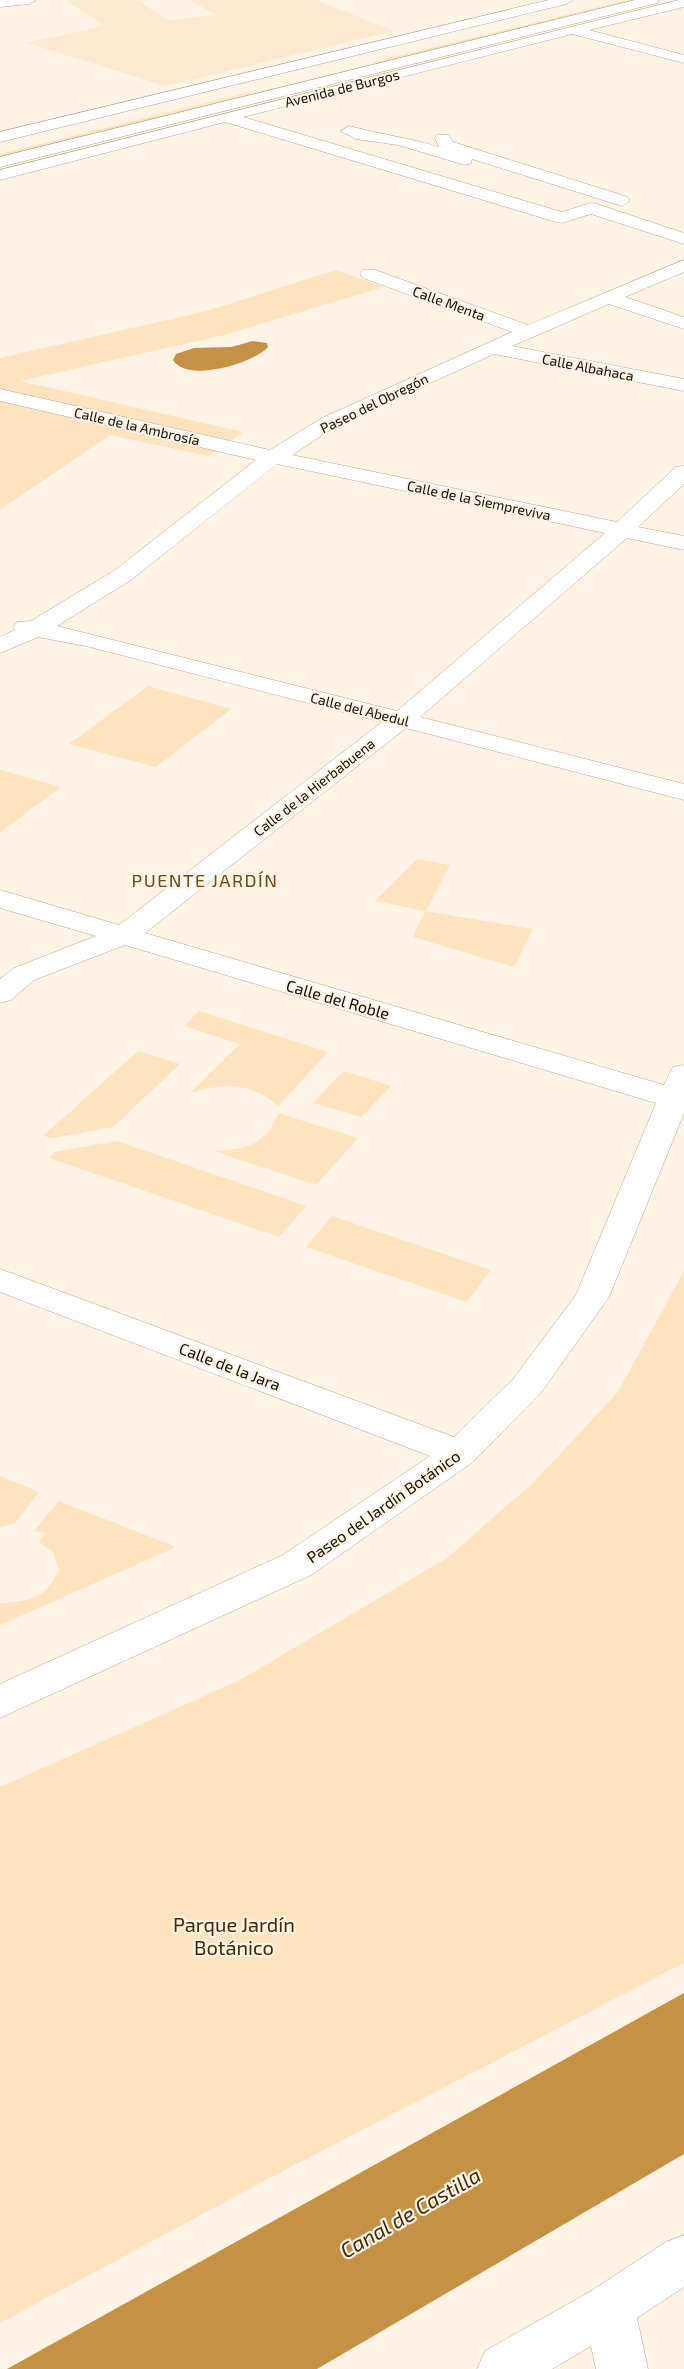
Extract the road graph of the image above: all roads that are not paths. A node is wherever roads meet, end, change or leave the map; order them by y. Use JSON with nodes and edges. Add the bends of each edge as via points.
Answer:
{"nodes":[{"id":1,"x":29,"y":0,"type":"edge"},
{"id":2,"x":566,"y":0,"type":"edge"},
{"id":3,"x":613,"y":0,"type":"edge"},
{"id":4,"x":652,"y":0,"type":"edge"},
{"id":5,"x":0,"y":3,"type":"edge"},
{"id":6,"x":684,"y":3,"type":"edge"},
{"id":7,"x":492,"y":17,"type":"junction"},
{"id":8,"x":572,"y":25,"type":"junction"},
{"id":9,"x":684,"y":59,"type":"edge"},
{"id":10,"x":449,"y":60,"type":"junction"},
{"id":11,"x":340,"y":66,"type":"junction"},
{"id":12,"x":360,"y":72,"type":"junction"},
{"id":13,"x":272,"y":82,"type":"junction"},
{"id":14,"x":203,"y":88,"type":"junction"},
{"id":15,"x":296,"y":93,"type":"junction"},
{"id":16,"x":335,"y":106,"type":"dead end"},
{"id":17,"x":99,"y":113,"type":"junction"},
{"id":18,"x":225,"y":117,"type":"junction"},
{"id":19,"x":349,"y":131,"type":"dead end"},
{"id":20,"x":0,"y":137,"type":"edge"},
{"id":21,"x":47,"y":138,"type":"junction"},
{"id":22,"x":443,"y":138,"type":"dead end"},
{"id":23,"x":0,"y":150,"type":"edge"},
{"id":24,"x":75,"y":156,"type":"junction"},
{"id":25,"x":0,"y":162,"type":"edge"},
{"id":26,"x":0,"y":175,"type":"edge"},
{"id":27,"x":467,"y":188,"type":"junction"},
{"id":28,"x":638,"y":206,"type":"dead end"},
{"id":29,"x":684,"y":238,"type":"edge"},
{"id":30,"x":684,"y":266,"type":"edge"},
{"id":31,"x":369,"y":274,"type":"dead end"},
{"id":32,"x":608,"y":298,"type":"junction"},
{"id":33,"x":684,"y":323,"type":"edge"},
{"id":34,"x":529,"y":332,"type":"junction"},
{"id":35,"x":491,"y":348,"type":"junction"},
{"id":36,"x":684,"y":385,"type":"edge"},
{"id":37,"x":0,"y":395,"type":"edge"},
{"id":38,"x":273,"y":457,"type":"junction"},
{"id":39,"x":684,"y":472,"type":"edge"},
{"id":40,"x":622,"y":530,"type":"junction"},
{"id":41,"x":684,"y":543,"type":"edge"},
{"id":42,"x":0,"y":622,"type":"edge"},
{"id":43,"x":35,"y":629,"type":"junction"},
{"id":44,"x":0,"y":646,"type":"edge"},
{"id":45,"x":401,"y":720,"type":"junction"},
{"id":46,"x":684,"y":792,"type":"edge"},
{"id":47,"x":0,"y":899,"type":"edge"},
{"id":48,"x":123,"y":936,"type":"junction"},
{"id":49,"x":0,"y":994,"type":"edge"},
{"id":50,"x":680,"y":1086,"type":"edge"},
{"id":51,"x":0,"y":1280,"type":"edge"},
{"id":52,"x":460,"y":1453,"type":"junction"},
{"id":53,"x":0,"y":1702,"type":"edge"},
{"id":54,"x":684,"y":2258,"type":"edge"},
{"id":55,"x":609,"y":2308,"type":"junction"},
{"id":56,"x":503,"y":2369,"type":"edge"},
{"id":57,"x":622,"y":2369,"type":"edge"}],
"edges":[{"from":1,"to":5,"type":"main road"},
{"from":2,"to":7,"type":"main road","name":"Avenida de Burgos"},
{"from":3,"to":11,"type":"main road","name":"Avenida de Burgos"},
{"from":4,"to":8,"type":"main road","name":"Avenida de Burgos"},
{"from":6,"to":8,"type":"main road","name":"Avenida de Burgos"},
{"from":7,"to":11,"type":"main road","via":[[340,59]]},
{"from":7,"to":14,"type":"main road","name":"Avenida de Burgos"},
{"from":8,"to":9,"type":"main road"},
{"from":8,"to":10,"type":"main road","name":"Avenida de Burgos"},
{"from":8,"to":12,"type":"main road","name":"Avenida de Burgos"},
{"from":10,"to":12,"type":"main road","via":[[384,72]]},
{"from":10,"to":15,"type":"main road","name":"Avenida de Burgos"},
{"from":11,"to":12,"type":"main road"},
{"from":11,"to":13,"type":"main road","name":"Avenida de Burgos"},
{"from":12,"to":15,"type":"main road","name":"Avenida de Burgos"},
{"from":13,"to":14,"type":"main road"},
{"from":13,"to":15,"type":"main road"},
{"from":13,"to":21,"type":"main road","name":"Avenida de Burgos"},
{"from":14,"to":17,"type":"main road","name":"Avenida de Burgos"},
{"from":15,"to":16,"type":"main road"},
{"from":15,"to":18,"type":"main road","name":"Avenida de Burgos"},
{"from":15,"to":24,"type":"main road"},
{"from":15,"to":25,"type":"main road","name":"Avenida de Burgos"},
{"from":17,"to":20,"type":"main road","name":"Avenida de Burgos"},
{"from":17,"to":21,"type":"main road"},
{"from":18,"to":24,"type":"main road","name":"Avenida de Burgos"},
{"from":18,"to":27,"type":"main road"},
{"from":19,"to":27,"type":"main road","via":[[399,140],[504,174],[497,180]]},
{"from":21,"to":23,"type":"main road","name":"Avenida de Burgos"},
{"from":22,"to":28,"type":"main road","via":[[446,145]]},
{"from":24,"to":26,"type":"main road","name":"Avenida de Burgos"},
{"from":27,"to":29,"type":"main road","via":[[562,218],[591,208]]},
{"from":30,"to":32,"type":"main road","name":"Paseo del Obregón"},
{"from":31,"to":34,"type":"main road","name":"Calle Menta"},
{"from":32,"to":33,"type":"main road"},
{"from":32,"to":34,"type":"main road","name":"Paseo del Obregón"},
{"from":34,"to":35,"type":"main road","name":"Paseo del Obregón"},
{"from":35,"to":36,"type":"main road","name":"Calle Albahaca"},
{"from":35,"to":38,"type":"main road","name":"Paseo del Obregón","via":[[329,422]]},
{"from":37,"to":38,"type":"main road","name":"Calle de la Ambrosía"},
{"from":38,"to":40,"type":"main road","name":"Calle de la Siempreviva"},
{"from":38,"to":43,"type":"main road","name":"Paseo del Obregón","via":[[123,575]]},
{"from":39,"to":40,"type":"main road","name":"Calle de la Hierbabuena"},
{"from":40,"to":41,"type":"main road","name":"Calle de la Siempreviva"},
{"from":40,"to":45,"type":"main road","name":"Calle de la Hierbabuena"},
{"from":42,"to":43,"type":"main road","name":"Calle del Abedul"},
{"from":43,"to":44,"type":"main road","name":"Paseo del Obregón"},
{"from":43,"to":45,"type":"main road","name":"Calle del Abedul"},
{"from":45,"to":46,"type":"main road","name":"Calle del Abedul"},
{"from":45,"to":48,"type":"main road","name":"Calle de la Hierbabuena"},
{"from":47,"to":48,"type":"main road","name":"Calle del Roble"},
{"from":48,"to":49,"type":"main road","name":"Calle de la Hierbabuena","via":[[24,974]]},
{"from":48,"to":50,"type":"main road","name":"Calle del Roble"},
{"from":50,"to":52,"type":"main road","name":"Paseo del Jardín Botánico","via":[[592,1297],[527,1386]]},
{"from":51,"to":52,"type":"main road","name":"Calle de la Jara"},
{"from":52,"to":53,"type":"main road","name":"Paseo del Jardín Botánico","via":[[297,1565]]},
{"from":54,"to":55,"type":"main road"},
{"from":55,"to":56,"type":"main road"},
{"from":55,"to":57,"type":"main road"}]}
